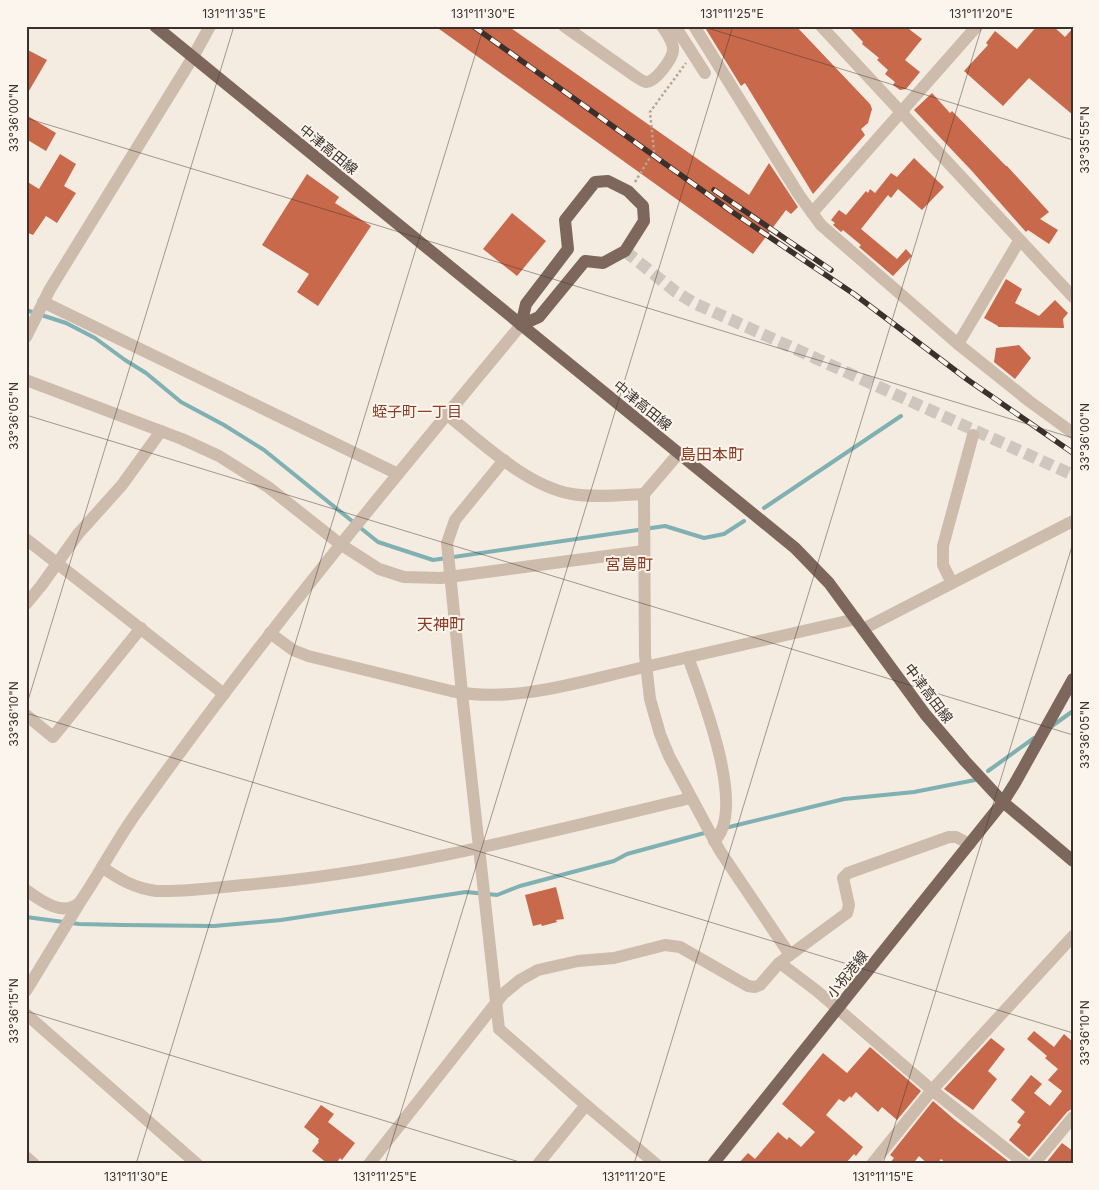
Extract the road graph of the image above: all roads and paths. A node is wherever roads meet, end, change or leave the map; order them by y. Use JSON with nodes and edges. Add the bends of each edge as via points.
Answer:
{"nodes":[{"id":1,"x":155,"y":26,"type":"edge"},
{"id":2,"x":210,"y":26,"type":"edge"},
{"id":3,"x":564,"y":26,"type":"edge"},
{"id":4,"x":662,"y":26,"type":"edge"},
{"id":5,"x":675,"y":26,"type":"edge"},
{"id":6,"x":694,"y":26,"type":"edge"},
{"id":7,"x":821,"y":26,"type":"edge"},
{"id":8,"x":977,"y":26,"type":"edge"},
{"id":9,"x":193,"y":57,"type":"junction"},
{"id":10,"x":687,"y":60,"type":"dead end"},
{"id":11,"x":705,"y":72,"type":"dead end"},
{"id":12,"x":900,"y":113,"type":"junction"},
{"id":13,"x":628,"y":192,"type":"junction"},
{"id":14,"x":812,"y":213,"type":"junction"},
{"id":15,"x":1019,"y":240,"type":"junction"},
{"id":16,"x":1073,"y":297,"type":"edge"},
{"id":17,"x":42,"y":304,"type":"junction"},
{"id":18,"x":521,"y":325,"type":"junction"},
{"id":19,"x":26,"y":337,"type":"edge"},
{"id":20,"x":958,"y":344,"type":"junction"},
{"id":21,"x":26,"y":380,"type":"edge"},
{"id":22,"x":446,"y":414,"type":"junction"},
{"id":23,"x":161,"y":431,"type":"junction"},
{"id":24,"x":1073,"y":432,"type":"edge"},
{"id":25,"x":973,"y":435,"type":"dead end"},
{"id":26,"x":679,"y":453,"type":"junction"},
{"id":27,"x":504,"y":460,"type":"junction"},
{"id":28,"x":398,"y":474,"type":"junction"},
{"id":29,"x":644,"y":494,"type":"junction"},
{"id":30,"x":1073,"y":521,"type":"edge"},
{"id":31,"x":26,"y":539,"type":"edge"},
{"id":32,"x":340,"y":544,"type":"junction"},
{"id":33,"x":644,"y":551,"type":"junction"},
{"id":34,"x":58,"y":563,"type":"junction"},
{"id":35,"x":450,"y":577,"type":"junction"},
{"id":36,"x":952,"y":583,"type":"junction"},
{"id":37,"x":26,"y":604,"type":"edge"},
{"id":38,"x":859,"y":624,"type":"junction"},
{"id":39,"x":140,"y":628,"type":"junction"},
{"id":40,"x":270,"y":633,"type":"junction"},
{"id":41,"x":688,"y":657,"type":"junction"},
{"id":42,"x":646,"y":666,"type":"junction"},
{"id":43,"x":1073,"y":679,"type":"edge"},
{"id":44,"x":462,"y":693,"type":"junction"},
{"id":45,"x":224,"y":694,"type":"junction"},
{"id":46,"x":26,"y":715,"type":"edge"},
{"id":47,"x":691,"y":798,"type":"junction"},
{"id":48,"x":1003,"y":802,"type":"junction"},
{"id":49,"x":714,"y":841,"type":"junction"},
{"id":50,"x":970,"y":844,"type":"junction"},
{"id":51,"x":478,"y":848,"type":"junction"},
{"id":52,"x":1073,"y":861,"type":"edge"},
{"id":53,"x":102,"y":867,"type":"junction"},
{"id":54,"x":26,"y":890,"type":"edge"},
{"id":55,"x":83,"y":898,"type":"junction"},
{"id":56,"x":1073,"y":936,"type":"edge"},
{"id":57,"x":785,"y":959,"type":"junction"},
{"id":58,"x":26,"y":991,"type":"edge"},
{"id":59,"x":496,"y":1003,"type":"junction"},
{"id":60,"x":838,"y":1008,"type":"junction"},
{"id":61,"x":26,"y":1014,"type":"edge"},
{"id":62,"x":932,"y":1090,"type":"junction"},
{"id":63,"x":586,"y":1105,"type":"junction"},
{"id":64,"x":1073,"y":1117,"type":"edge"},
{"id":65,"x":26,"y":1158,"type":"edge"},
{"id":66,"x":34,"y":1164,"type":"edge"},
{"id":67,"x":197,"y":1164,"type":"edge"},
{"id":68,"x":369,"y":1164,"type":"edge"},
{"id":69,"x":538,"y":1164,"type":"edge"},
{"id":70,"x":656,"y":1164,"type":"edge"},
{"id":71,"x":713,"y":1164,"type":"edge"},
{"id":72,"x":872,"y":1164,"type":"edge"},
{"id":73,"x":1026,"y":1164,"type":"edge"},
{"id":74,"x":1034,"y":1164,"type":"edge"}],
"edges":[{"from":1,"to":9,"type":"main road","name":"中津高田線"},
{"from":2,"to":9,"type":"street"},
{"from":3,"to":4,"type":"street","via":[[646,82],[659,74],[673,54],[672,44]]},
{"from":5,"to":11,"type":"street"},
{"from":6,"to":14,"type":"street"},
{"from":7,"to":12,"type":"street"},
{"from":8,"to":12,"type":"street"},
{"from":9,"to":17,"type":"street"},
{"from":9,"to":18,"type":"main road","name":"中津高田線"},
{"from":10,"to":13,"type":"path","via":[[650,112],[654,151]]},
{"from":12,"to":14,"type":"street"},
{"from":12,"to":15,"type":"street"},
{"from":13,"to":18,"type":"main road","via":[[608,181],[595,182],[565,220],[568,249],[526,304]]},
{"from":13,"to":18,"type":"main road","via":[[643,206],[644,222],[625,251],[603,263],[585,261],[539,317]]},
{"from":14,"to":20,"type":"street","via":[[821,225]]},
{"from":15,"to":16,"type":"street"},
{"from":15,"to":20,"type":"street"},
{"from":17,"to":19,"type":"street"},
{"from":17,"to":28,"type":"street"},
{"from":18,"to":22,"type":"street"},
{"from":18,"to":26,"type":"main road","name":"中津高田線"},
{"from":20,"to":24,"type":"street"},
{"from":21,"to":23,"type":"street"},
{"from":22,"to":27,"type":"street"},
{"from":22,"to":28,"type":"street"},
{"from":23,"to":32,"type":"street","via":[[201,446],[251,475]]},
{"from":23,"to":34,"type":"street"},
{"from":25,"to":36,"type":"street","via":[[943,546],[944,569]]},
{"from":26,"to":29,"type":"street"},
{"from":26,"to":38,"type":"main road","name":"中津高田線","via":[[815,567]]},
{"from":27,"to":29,"type":"street","via":[[531,480],[561,491],[594,496]]},
{"from":27,"to":35,"type":"street","via":[[459,514],[451,529],[447,543]]},
{"from":28,"to":32,"type":"street"},
{"from":29,"to":33,"type":"street"},
{"from":30,"to":36,"type":"street"},
{"from":31,"to":34,"type":"street"},
{"from":32,"to":35,"type":"street","via":[[388,573],[414,578]]},
{"from":32,"to":40,"type":"street"},
{"from":33,"to":35,"type":"street"},
{"from":33,"to":42,"type":"street"},
{"from":34,"to":37,"type":"street"},
{"from":34,"to":39,"type":"street"},
{"from":35,"to":44,"type":"street"},
{"from":36,"to":38,"type":"street"},
{"from":38,"to":41,"type":"street"},
{"from":38,"to":48,"type":"main road","name":"中津高田線","via":[[925,714]]},
{"from":39,"to":45,"type":"street"},
{"from":39,"to":46,"type":"street","via":[[53,737]]},
{"from":40,"to":44,"type":"street","via":[[293,650],[308,656]]},
{"from":40,"to":45,"type":"street"},
{"from":41,"to":42,"type":"street"},
{"from":41,"to":49,"type":"street","via":[[723,772],[725,814],[722,829]]},
{"from":42,"to":44,"type":"street","via":[[521,693],[497,696]]},
{"from":42,"to":47,"type":"street","via":[[650,699],[660,734]]},
{"from":43,"to":48,"type":"main road"},
{"from":44,"to":51,"type":"street"},
{"from":45,"to":53,"type":"street","via":[[136,813]]},
{"from":47,"to":49,"type":"street"},
{"from":47,"to":51,"type":"street"},
{"from":48,"to":50,"type":"main road","name":"小祝港線"},
{"from":48,"to":52,"type":"main road","name":"中津高田線"},
{"from":49,"to":57,"type":"street"},
{"from":50,"to":57,"type":"street","via":[[949,837],[848,873],[843,878],[848,914]]},
{"from":50,"to":60,"type":"main road","name":"小祝港線"},
{"from":51,"to":53,"type":"street","via":[[314,878],[163,892],[133,886]]},
{"from":51,"to":59,"type":"street"},
{"from":53,"to":55,"type":"street"},
{"from":54,"to":55,"type":"street","via":[[49,905],[62,908],[74,907]]},
{"from":55,"to":58,"type":"street"},
{"from":56,"to":62,"type":"street"},
{"from":57,"to":59,"type":"street","via":[[760,985],[752,987],[680,947],[665,945],[614,958],[578,961],[538,970],[520,980]]},
{"from":57,"to":60,"type":"street"},
{"from":59,"to":63,"type":"street","via":[[499,1029]]},
{"from":59,"to":68,"type":"street"},
{"from":60,"to":62,"type":"street"},
{"from":60,"to":71,"type":"main road","name":"小祝港線"},
{"from":61,"to":67,"type":"street"},
{"from":62,"to":72,"type":"street"},
{"from":62,"to":73,"type":"street"},
{"from":63,"to":69,"type":"street"},
{"from":63,"to":70,"type":"street"},
{"from":64,"to":74,"type":"street"},
{"from":65,"to":66,"type":"street"}]}
